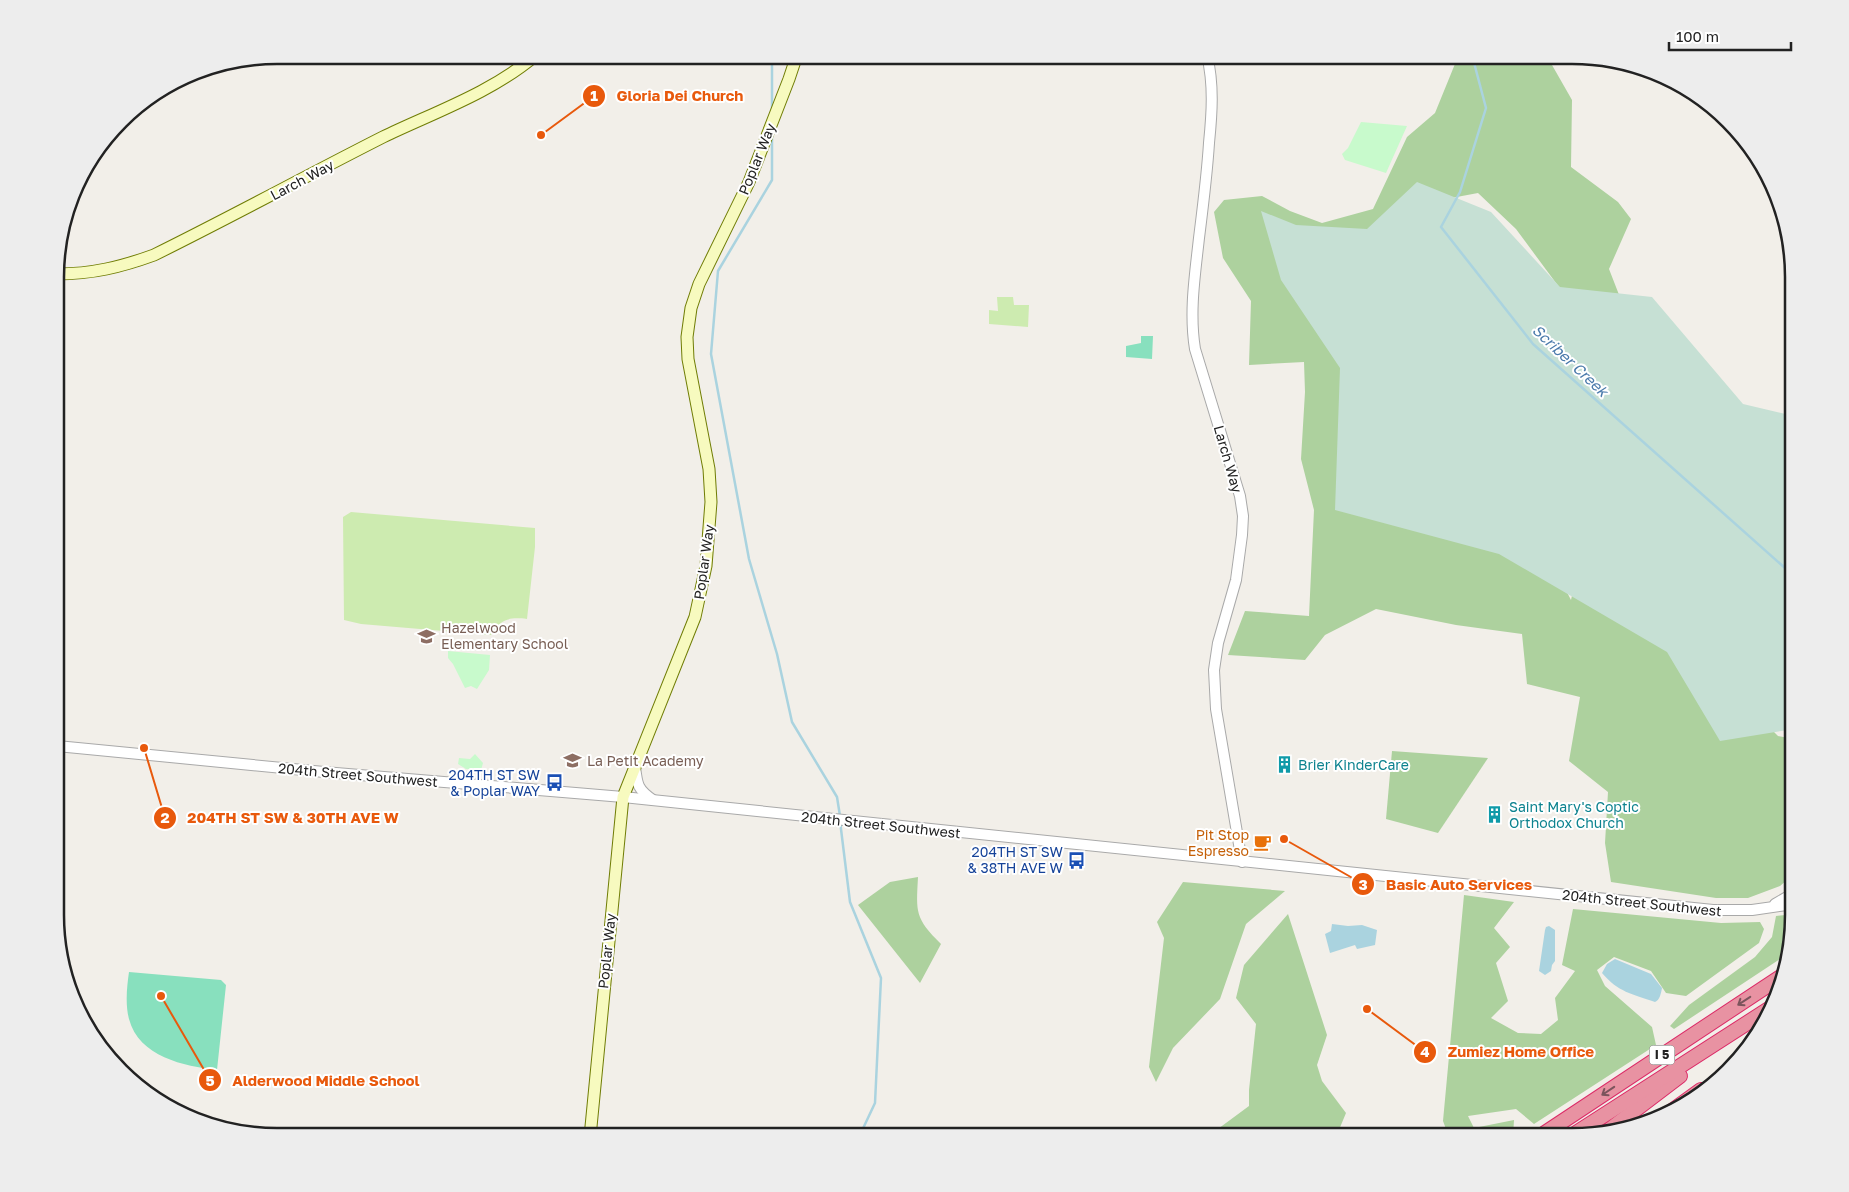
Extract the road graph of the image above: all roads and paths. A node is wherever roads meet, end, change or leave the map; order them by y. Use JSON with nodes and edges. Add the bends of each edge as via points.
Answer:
{"nodes":[{"id":1,"x":525,"y":64,"type":"edge"},
{"id":2,"x":794,"y":64,"type":"edge"},
{"id":3,"x":1209,"y":64,"type":"edge"},
{"id":4,"x":64,"y":273,"type":"edge"},
{"id":5,"x":64,"y":747,"type":"edge"},
{"id":6,"x":635,"y":765,"type":"junction"},
{"id":7,"x":622,"y":797,"type":"junction"},
{"id":8,"x":654,"y":801,"type":"junction"},
{"id":9,"x":1242,"y":862,"type":"junction"},
{"id":10,"x":1785,"y":898,"type":"edge"},
{"id":11,"x":1785,"y":905,"type":"edge"},
{"id":12,"x":1764,"y":908,"type":"junction"},
{"id":13,"x":1775,"y":981,"type":"edge"},
{"id":14,"x":1762,"y":1013,"type":"edge"},
{"id":15,"x":1752,"y":1029,"type":"edge"},
{"id":16,"x":1618,"y":1123,"type":"edge"},
{"id":17,"x":591,"y":1128,"type":"edge"},
{"id":18,"x":1551,"y":1128,"type":"edge"},
{"id":19,"x":1582,"y":1128,"type":"edge"}],
"edges":[{"from":1,"to":4,"type":"main road","name":"Larch Way","via":[[494,84],[383,137],[154,255],[122,267]]},
{"from":2,"to":6,"type":"main road","name":"Poplar Way","via":[[749,182],[691,308],[688,359],[710,469],[706,566],[695,617]]},
{"from":3,"to":9,"type":"street","name":"Larch Way","via":[[1212,102],[1192,329],[1195,349],[1240,496],[1242,516],[1236,580],[1218,642],[1214,670],[1216,709]]},
{"from":5,"to":7,"type":"street","name":"204th Street Southwest"},
{"from":6,"to":7,"type":"main road","name":"Poplar Way"},
{"from":6,"to":8,"type":"street","via":[[639,787]]},
{"from":7,"to":8,"type":"street","name":"204th Street Southwest"},
{"from":7,"to":17,"type":"main road","name":"Poplar Way"},
{"from":8,"to":9,"type":"street","name":"204th Street Southwest"},
{"from":9,"to":12,"type":"street","name":"204th Street Southwest","via":[[1713,910]]},
{"from":10,"to":12,"type":"street","name":"204th Street Southwest"},
{"from":11,"to":12,"type":"street","name":"204th Street Southwest"},
{"from":13,"to":18,"type":"highway","number":"I 5","one_way":true},
{"from":14,"to":19,"type":"highway"},
{"from":15,"to":16,"type":"highway"}]}
